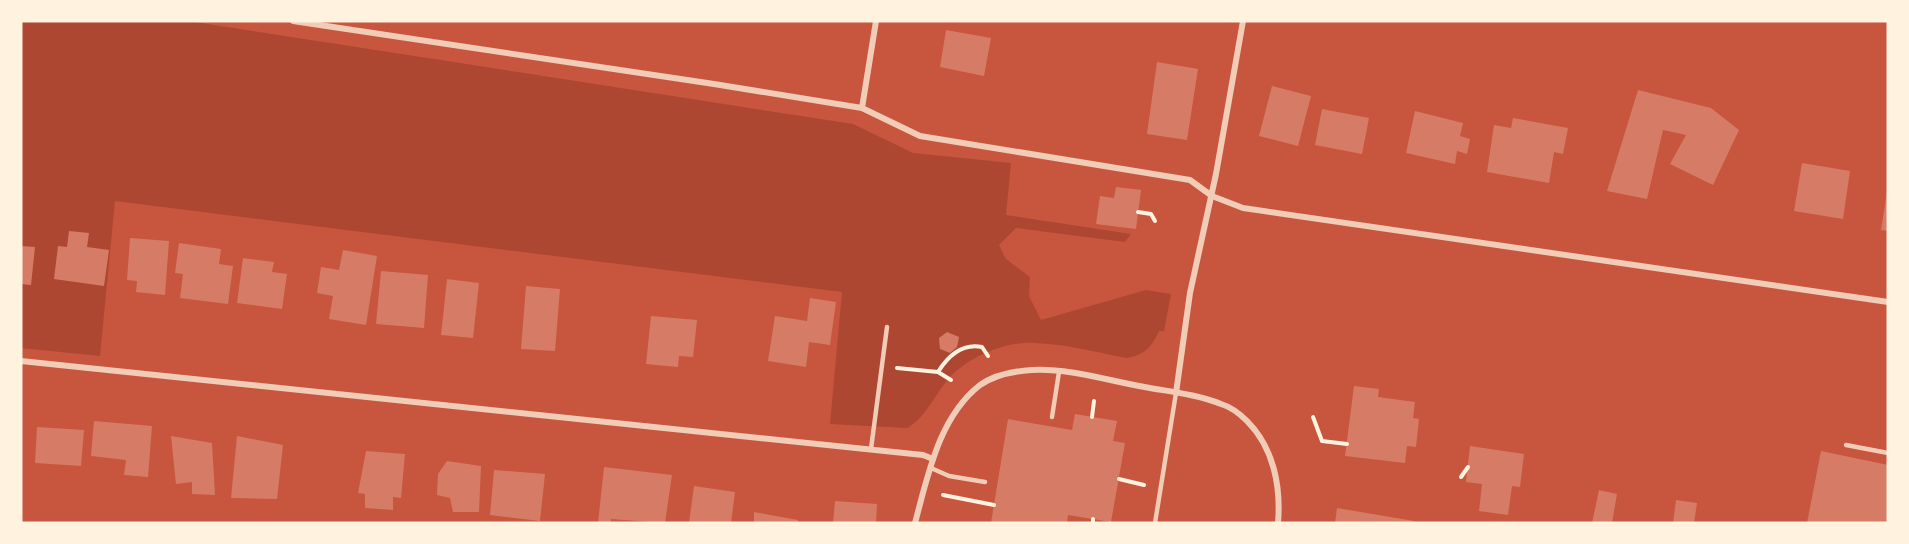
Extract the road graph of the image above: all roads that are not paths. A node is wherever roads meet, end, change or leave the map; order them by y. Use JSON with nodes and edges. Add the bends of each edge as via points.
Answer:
{"nodes":[{"id":1,"x":293,"y":21,"type":"edge"},
{"id":2,"x":876,"y":21,"type":"edge"},
{"id":3,"x":1243,"y":21,"type":"edge"},
{"id":4,"x":862,"y":108,"type":"junction"},
{"id":5,"x":1212,"y":196,"type":"junction"},
{"id":6,"x":1888,"y":302,"type":"edge"},
{"id":7,"x":887,"y":327,"type":"dead end"},
{"id":8,"x":21,"y":361,"type":"edge"},
{"id":9,"x":1059,"y":372,"type":"junction"},
{"id":10,"x":1176,"y":393,"type":"junction"},
{"id":11,"x":1052,"y":417,"type":"dead end"},
{"id":12,"x":1846,"y":445,"type":"dead end"},
{"id":13,"x":870,"y":449,"type":"junction"},
{"id":14,"x":1888,"y":453,"type":"edge"},
{"id":15,"x":933,"y":459,"type":"junction"},
{"id":16,"x":931,"y":468,"type":"junction"},
{"id":17,"x":985,"y":482,"type":"dead end"},
{"id":18,"x":915,"y":523,"type":"edge"},
{"id":19,"x":1155,"y":523,"type":"edge"},
{"id":20,"x":1278,"y":523,"type":"edge"}],
"edges":[{"from":1,"to":4,"type":"street"},
{"from":2,"to":4,"type":"street"},
{"from":3,"to":5,"type":"street"},
{"from":4,"to":5,"type":"street","via":[[920,135],[1190,180]]},
{"from":5,"to":6,"type":"street","via":[[1243,208]]},
{"from":5,"to":10,"type":"street","via":[[1190,293]]},
{"from":7,"to":13,"type":"lane"},
{"from":8,"to":13,"type":"street"},
{"from":9,"to":10,"type":"street"},
{"from":9,"to":11,"type":"lane"},
{"from":9,"to":15,"type":"street","via":[[1004,374],[982,384],[955,411]]},
{"from":10,"to":19,"type":"lane"},
{"from":10,"to":20,"type":"street","via":[[1227,406],[1261,438],[1277,479]]},
{"from":12,"to":14,"type":"lane"},
{"from":13,"to":15,"type":"street"},
{"from":15,"to":16,"type":"street"},
{"from":16,"to":17,"type":"lane","via":[[949,476]]},
{"from":16,"to":18,"type":"street"}]}
